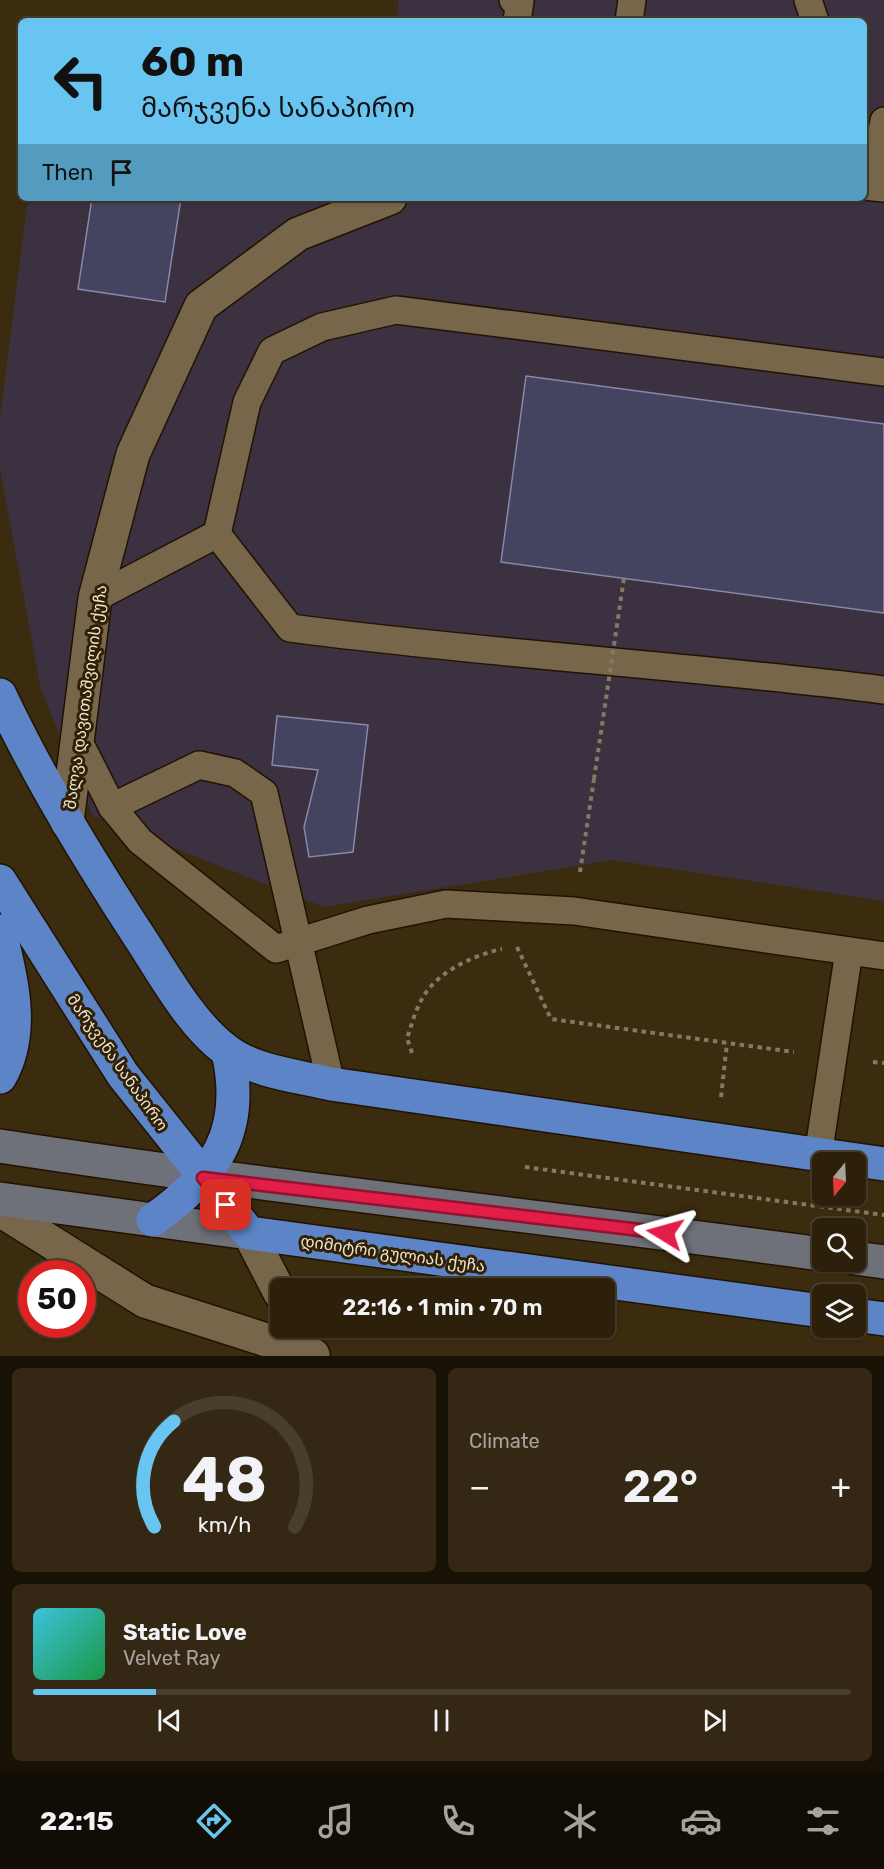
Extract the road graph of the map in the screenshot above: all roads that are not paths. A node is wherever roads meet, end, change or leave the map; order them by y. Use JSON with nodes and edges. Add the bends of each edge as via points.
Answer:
{"nodes":[{"id":1,"x":632,"y":0,"type":"edge"},
{"id":2,"x":808,"y":0,"type":"edge"},
{"id":3,"x":629,"y":18,"type":"edge"},
{"id":4,"x":814,"y":18,"type":"edge"},
{"id":5,"x":884,"y":121,"type":"edge"},
{"id":6,"x":873,"y":184,"type":"edge"},
{"id":7,"x":382,"y":201,"type":"edge"},
{"id":8,"x":884,"y":372,"type":"edge"},
{"id":9,"x":217,"y":534,"type":"junction"},
{"id":10,"x":94,"y":612,"type":"junction"},
{"id":11,"x":884,"y":690,"type":"edge"},
{"id":12,"x":0,"y":695,"type":"edge"},
{"id":13,"x":78,"y":740,"type":"junction"},
{"id":14,"x":112,"y":807,"type":"junction"},
{"id":15,"x":68,"y":822,"type":"junction"},
{"id":16,"x":0,"y":881,"type":"edge"},
{"id":17,"x":0,"y":931,"type":"edge"},
{"id":18,"x":297,"y":943,"type":"junction"},
{"id":19,"x":849,"y":951,"type":"junction"},
{"id":20,"x":884,"y":956,"type":"edge"},
{"id":21,"x":228,"y":1052,"type":"junction"},
{"id":22,"x":0,"y":1077,"type":"edge"},
{"id":23,"x":331,"y":1084,"type":"junction"},
{"id":24,"x":0,"y":1146,"type":"edge"},
{"id":25,"x":820,"y":1152,"type":"edge"},
{"id":26,"x":812,"y":1155,"type":"edge"},
{"id":27,"x":866,"y":1162,"type":"edge"},
{"id":28,"x":884,"y":1164,"type":"edge"},
{"id":29,"x":203,"y":1178,"type":"junction"},
{"id":30,"x":0,"y":1199,"type":"edge"},
{"id":31,"x":0,"y":1210,"type":"edge"},
{"id":32,"x":153,"y":1220,"type":"junction"},
{"id":33,"x":249,"y":1233,"type":"junction"},
{"id":34,"x":812,"y":1253,"type":"edge"},
{"id":35,"x":866,"y":1260,"type":"edge"},
{"id":36,"x":884,"y":1262,"type":"edge"},
{"id":37,"x":272,"y":1278,"type":"edge"},
{"id":38,"x":812,"y":1310,"type":"edge"},
{"id":39,"x":866,"y":1317,"type":"edge"},
{"id":40,"x":884,"y":1319,"type":"edge"},
{"id":41,"x":312,"y":1349,"type":"edge"}],
"edges":[{"from":1,"to":3,"type":"lane"},
{"from":2,"to":4,"type":"lane"},
{"from":5,"to":6,"type":"lane"},
{"from":7,"to":10,"type":"street","name":"შალვა დავითაშვილის ქუჩა","via":[[298,234],[201,306],[133,454]]},
{"from":8,"to":9,"type":"lane","via":[[396,310],[322,327],[272,351],[247,402]]},
{"from":9,"to":10,"type":"lane"},
{"from":9,"to":11,"type":"lane","via":[[290,628],[488,652],[752,674]]},
{"from":10,"to":13,"type":"street","name":"შალვა დავითაშვილის ქუჩა"},
{"from":12,"to":15,"type":"highway"},
{"from":13,"to":14,"type":"lane"},
{"from":13,"to":15,"type":"street","name":"შალვა დავითაშვილის ქუჩა"},
{"from":14,"to":18,"type":"lane","via":[[140,842],[276,949]]},
{"from":14,"to":18,"type":"lane","via":[[199,765],[235,773],[264,793]]},
{"from":15,"to":21,"type":"highway","via":[[185,1007]]},
{"from":16,"to":29,"type":"highway","name":"მარჯვენა სანაპირო","via":[[123,1075]]},
{"from":17,"to":22,"type":"highway","via":[[15,1005],[14,1034]]},
{"from":18,"to":19,"type":"lane","via":[[368,920],[446,904],[574,911]]},
{"from":18,"to":23,"type":"lane"},
{"from":19,"to":20,"type":"lane"},
{"from":19,"to":25,"type":"lane"},
{"from":21,"to":23,"type":"highway","via":[[266,1069]]},
{"from":21,"to":29,"type":"highway","via":[[234,1104],[226,1138]]},
{"from":23,"to":26,"type":"highway"},
{"from":24,"to":29,"type":"main road"},
{"from":27,"to":28,"type":"highway"},
{"from":29,"to":32,"type":"highway"},
{"from":29,"to":33,"type":"highway","name":"მარჯვენა სანაპირო"},
{"from":29,"to":34,"type":"main road"},
{"from":30,"to":32,"type":"main road","name":"დიმიტრი გულიას ქუჩა"},
{"from":31,"to":41,"type":"street","via":[[145,1301]]},
{"from":32,"to":33,"type":"main road","name":"დიმიტრი გულიას ქუჩა"},
{"from":33,"to":37,"type":"street"},
{"from":33,"to":38,"type":"highway","name":"დიმიტრი გულიას ქუჩა"},
{"from":35,"to":36,"type":"main road"},
{"from":39,"to":40,"type":"highway"}]}
